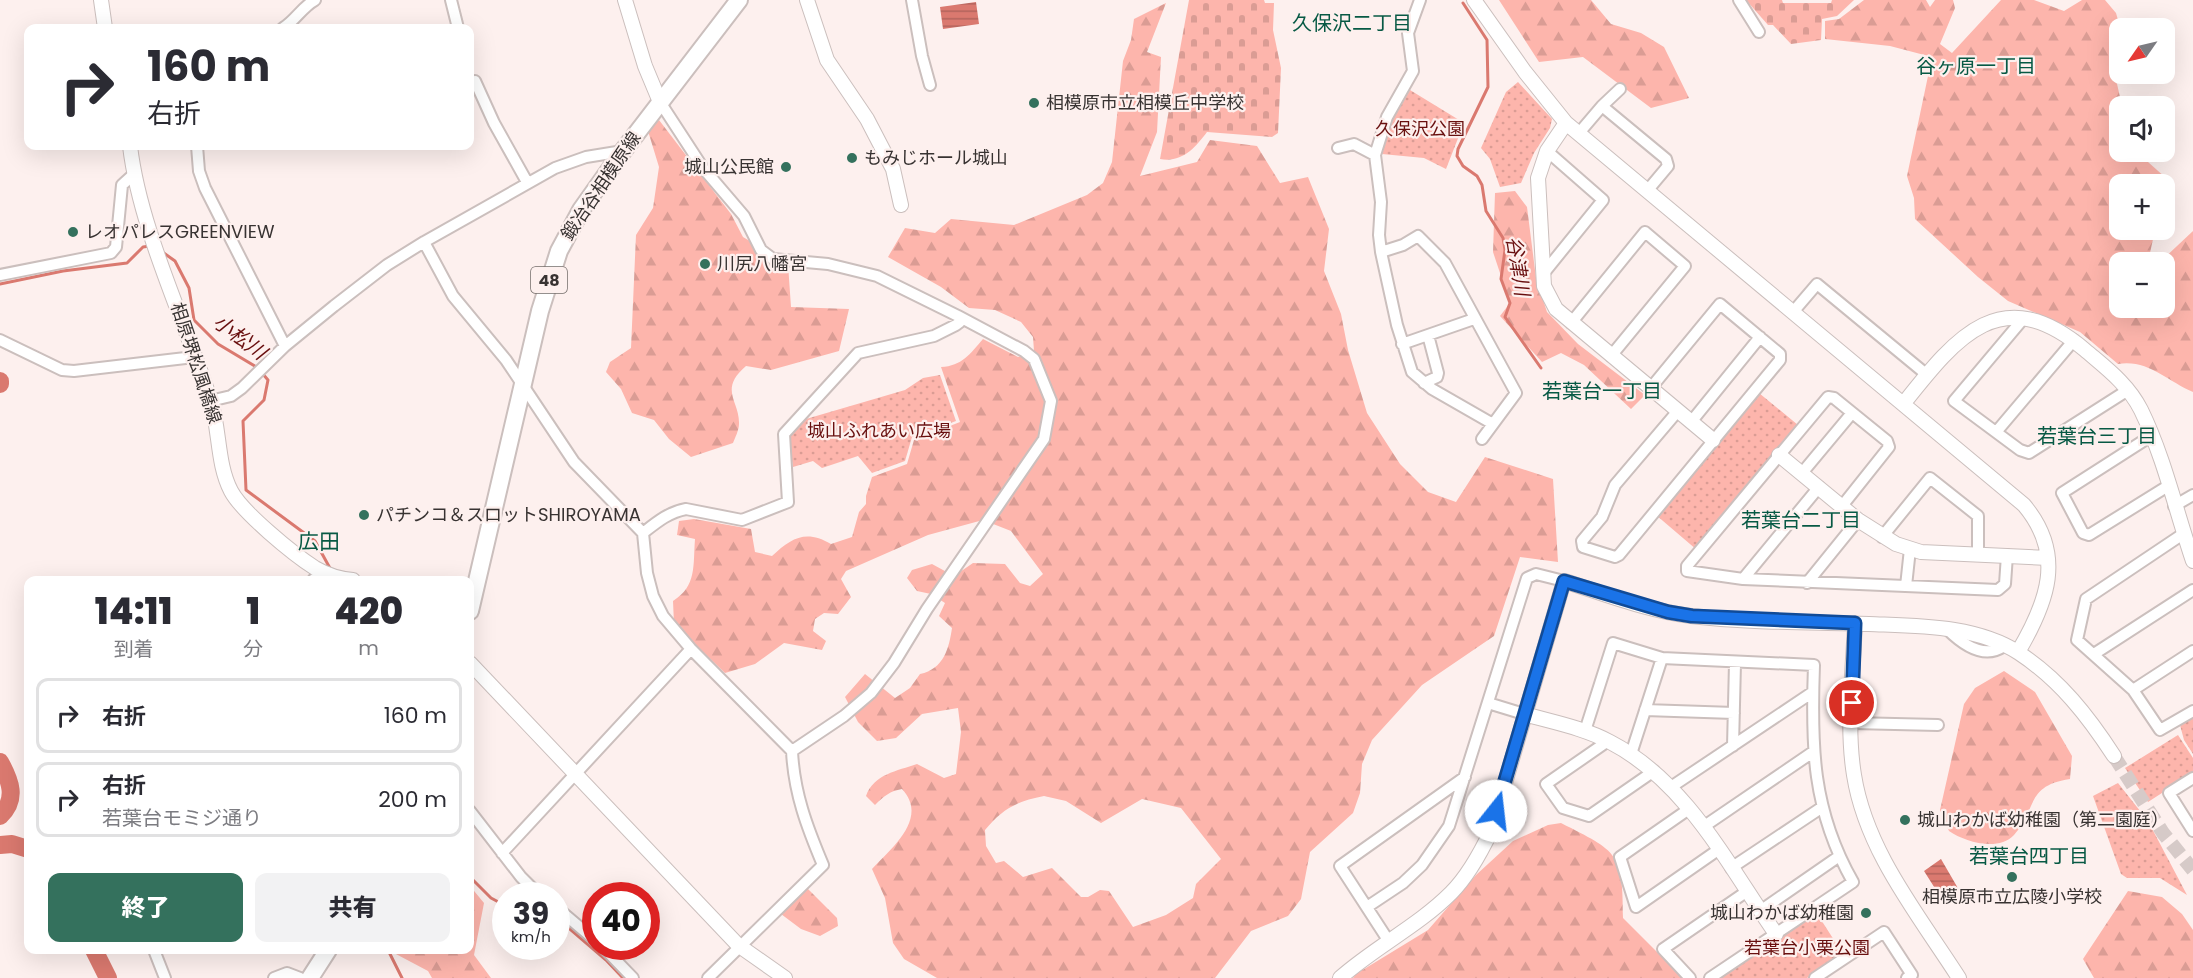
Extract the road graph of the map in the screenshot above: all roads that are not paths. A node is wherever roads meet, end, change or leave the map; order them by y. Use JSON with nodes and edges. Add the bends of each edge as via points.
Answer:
{"nodes":[{"id":1,"x":101,"y":0,"type":"edge"},
{"id":2,"x":315,"y":0,"type":"edge"},
{"id":3,"x":451,"y":0,"type":"edge"},
{"id":4,"x":625,"y":0,"type":"edge"},
{"id":5,"x":739,"y":0,"type":"edge"},
{"id":6,"x":807,"y":0,"type":"edge"},
{"id":7,"x":912,"y":0,"type":"edge"},
{"id":8,"x":1420,"y":0,"type":"edge"},
{"id":9,"x":1474,"y":0,"type":"edge"},
{"id":10,"x":1739,"y":0,"type":"edge"},
{"id":11,"x":304,"y":3,"type":"edge"},
{"id":12,"x":104,"y":24,"type":"edge"},
{"id":13,"x":289,"y":24,"type":"edge"},
{"id":14,"x":457,"y":24,"type":"edge"},
{"id":15,"x":1759,"y":32,"type":"dead end"},
{"id":16,"x":474,"y":80,"type":"edge"},
{"id":17,"x":930,"y":85,"type":"dead end"},
{"id":18,"x":1620,"y":89,"type":"dead end"},
{"id":19,"x":660,"y":102,"type":"junction"},
{"id":20,"x":1602,"y":106,"type":"junction"},
{"id":21,"x":1566,"y":123,"type":"junction"},
{"id":22,"x":1579,"y":133,"type":"junction"},
{"id":23,"x":1338,"y":148,"type":"dead end"},
{"id":24,"x":131,"y":150,"type":"edge"},
{"id":25,"x":197,"y":150,"type":"edge"},
{"id":26,"x":623,"y":151,"type":"junction"},
{"id":27,"x":1547,"y":151,"type":"junction"},
{"id":28,"x":1375,"y":155,"type":"junction"},
{"id":29,"x":134,"y":175,"type":"junction"},
{"id":30,"x":527,"y":182,"type":"junction"},
{"id":31,"x":1647,"y":191,"type":"junction"},
{"id":32,"x":901,"y":206,"type":"dead end"},
{"id":33,"x":424,"y":242,"type":"junction"},
{"id":34,"x":1381,"y":252,"type":"junction"},
{"id":35,"x":1543,"y":274,"type":"junction"},
{"id":36,"x":0,"y":275,"type":"edge"},
{"id":37,"x":1793,"y":312,"type":"junction"},
{"id":38,"x":958,"y":316,"type":"junction"},
{"id":39,"x":1474,"y":318,"type":"junction"},
{"id":40,"x":2023,"y":318,"type":"junction"},
{"id":41,"x":1571,"y":323,"type":"junction"},
{"id":42,"x":1428,"y":335,"type":"junction"},
{"id":43,"x":1760,"y":337,"type":"junction"},
{"id":44,"x":0,"y":340,"type":"edge"},
{"id":45,"x":2074,"y":340,"type":"junction"},
{"id":46,"x":1402,"y":344,"type":"junction"},
{"id":47,"x":285,"y":346,"type":"junction"},
{"id":48,"x":1611,"y":356,"type":"junction"},
{"id":49,"x":194,"y":357,"type":"junction"},
{"id":50,"x":1926,"y":374,"type":"junction"},
{"id":51,"x":1424,"y":383,"type":"junction"},
{"id":52,"x":522,"y":386,"type":"junction"},
{"id":53,"x":1650,"y":389,"type":"junction"},
{"id":54,"x":2128,"y":390,"type":"junction"},
{"id":55,"x":210,"y":401,"type":"junction"},
{"id":56,"x":1904,"y":403,"type":"junction"},
{"id":57,"x":1677,"y":412,"type":"junction"},
{"id":58,"x":1851,"y":413,"type":"junction"},
{"id":59,"x":1691,"y":422,"type":"junction"},
{"id":60,"x":1493,"y":424,"type":"junction"},
{"id":61,"x":1997,"y":431,"type":"junction"},
{"id":62,"x":2151,"y":436,"type":"junction"},
{"id":63,"x":1482,"y":439,"type":"dead end"},
{"id":64,"x":1713,"y":440,"type":"junction"},
{"id":65,"x":1779,"y":454,"type":"junction"},
{"id":66,"x":1802,"y":473,"type":"junction"},
{"id":67,"x":2168,"y":486,"type":"junction"},
{"id":68,"x":1819,"y":487,"type":"junction"},
{"id":69,"x":2193,"y":495,"type":"edge"},
{"id":70,"x":1842,"y":506,"type":"junction"},
{"id":71,"x":2174,"y":506,"type":"junction"},
{"id":72,"x":1858,"y":520,"type":"junction"},
{"id":73,"x":643,"y":533,"type":"junction"},
{"id":74,"x":2183,"y":534,"type":"junction"},
{"id":75,"x":1882,"y":537,"type":"junction"},
{"id":76,"x":1910,"y":549,"type":"junction"},
{"id":77,"x":1978,"y":554,"type":"junction"},
{"id":78,"x":2007,"y":555,"type":"junction"},
{"id":79,"x":2048,"y":558,"type":"junction"},
{"id":80,"x":2193,"y":558,"type":"edge"},
{"id":81,"x":315,"y":575,"type":"edge"},
{"id":82,"x":1743,"y":579,"type":"junction"},
{"id":83,"x":1564,"y":581,"type":"junction"},
{"id":84,"x":1807,"y":583,"type":"junction"},
{"id":85,"x":1906,"y":586,"type":"junction"},
{"id":86,"x":2193,"y":590,"type":"edge"},
{"id":87,"x":474,"y":594,"type":"edge"},
{"id":88,"x":1855,"y":623,"type":"junction"},
{"id":89,"x":691,"y":649,"type":"junction"},
{"id":90,"x":2193,"y":651,"type":"edge"},
{"id":91,"x":2018,"y":652,"type":"junction"},
{"id":92,"x":2094,"y":654,"type":"junction"},
{"id":93,"x":1662,"y":658,"type":"junction"},
{"id":94,"x":1736,"y":663,"type":"junction"},
{"id":95,"x":474,"y":667,"type":"edge"},
{"id":96,"x":2133,"y":690,"type":"junction"},
{"id":97,"x":1813,"y":693,"type":"junction"},
{"id":98,"x":1488,"y":703,"type":"junction"},
{"id":99,"x":1645,"y":710,"type":"junction"},
{"id":100,"x":2193,"y":711,"type":"edge"},
{"id":101,"x":1734,"y":713,"type":"junction"},
{"id":102,"x":1524,"y":714,"type":"junction"},
{"id":103,"x":1852,"y":723,"type":"junction"},
{"id":104,"x":1938,"y":725,"type":"dead end"},
{"id":105,"x":1585,"y":731,"type":"junction"},
{"id":106,"x":1608,"y":741,"type":"junction"},
{"id":107,"x":1732,"y":746,"type":"junction"},
{"id":108,"x":792,"y":751,"type":"junction"},
{"id":109,"x":1813,"y":752,"type":"junction"},
{"id":110,"x":1631,"y":754,"type":"junction"},
{"id":111,"x":2114,"y":756,"type":"tunnel mouth"},
{"id":112,"x":1654,"y":771,"type":"junction"},
{"id":113,"x":575,"y":775,"type":"junction"},
{"id":114,"x":1465,"y":777,"type":"junction"},
{"id":115,"x":2193,"y":778,"type":"edge"},
{"id":116,"x":1671,"y":787,"type":"junction"},
{"id":117,"x":1821,"y":808,"type":"junction"},
{"id":118,"x":1689,"y":809,"type":"junction"},
{"id":119,"x":474,"y":816,"type":"edge"},
{"id":120,"x":1703,"y":827,"type":"junction"},
{"id":121,"x":2193,"y":831,"type":"edge"},
{"id":122,"x":1718,"y":850,"type":"junction"},
{"id":123,"x":502,"y":853,"type":"junction"},
{"id":124,"x":1838,"y":856,"type":"junction"},
{"id":125,"x":1731,"y":868,"type":"junction"},
{"id":126,"x":526,"y":882,"type":"edge"},
{"id":127,"x":1746,"y":891,"type":"junction"},
{"id":128,"x":1367,"y":907,"type":"junction"},
{"id":129,"x":1760,"y":911,"type":"junction"},
{"id":130,"x":570,"y":919,"type":"edge"},
{"id":131,"x":582,"y":929,"type":"edge"},
{"id":132,"x":1776,"y":934,"type":"junction"},
{"id":133,"x":1389,"y":940,"type":"junction"},
{"id":134,"x":738,"y":945,"type":"junction"},
{"id":135,"x":156,"y":954,"type":"edge"},
{"id":136,"x":325,"y":954,"type":"edge"},
{"id":137,"x":616,"y":960,"type":"edge"},
{"id":138,"x":165,"y":978,"type":"edge"},
{"id":139,"x":274,"y":978,"type":"edge"},
{"id":140,"x":300,"y":978,"type":"edge"},
{"id":141,"x":310,"y":978,"type":"edge"},
{"id":142,"x":633,"y":978,"type":"edge"},
{"id":143,"x":708,"y":978,"type":"edge"},
{"id":144,"x":785,"y":978,"type":"edge"},
{"id":145,"x":1340,"y":978,"type":"edge"},
{"id":146,"x":1690,"y":978,"type":"edge"},
{"id":147,"x":1710,"y":978,"type":"edge"},
{"id":148,"x":1815,"y":978,"type":"edge"},
{"id":149,"x":1907,"y":978,"type":"edge"},
{"id":150,"x":1959,"y":978,"type":"edge"}],
"edges":[{"from":1,"to":12,"type":"street"},
{"from":2,"to":11,"type":"street"},
{"from":3,"to":14,"type":"street"},
{"from":4,"to":19,"type":"street"},
{"from":5,"to":19,"type":"main road","name":"鍛冶谷相模原線","number":"48"},
{"from":6,"to":32,"type":"street","via":[[827,60],[885,151]]},
{"from":7,"to":17,"type":"street"},
{"from":8,"to":28,"type":"street","via":[[1408,33],[1414,67],[1387,117]]},
{"from":9,"to":21,"type":"street"},
{"from":10,"to":15,"type":"street"},
{"from":11,"to":13,"type":"street"},
{"from":16,"to":30,"type":"street"},
{"from":18,"to":20,"type":"street"},
{"from":19,"to":26,"type":"main road","name":"鍛冶谷相模原線","number":"48"},
{"from":19,"to":38,"type":"street","via":[[703,168],[744,216],[761,250],[773,259],[828,264],[877,276]]},
{"from":20,"to":22,"type":"street"},
{"from":20,"to":31,"type":"street","via":[[1666,159],[1668,166]]},
{"from":21,"to":22,"type":"street"},
{"from":21,"to":27,"type":"street"},
{"from":22,"to":31,"type":"street"},
{"from":23,"to":28,"type":"street","via":[[1354,144]]},
{"from":24,"to":29,"type":"street"},
{"from":25,"to":47,"type":"street","via":[[204,188]]},
{"from":26,"to":30,"type":"street","via":[[578,159]]},
{"from":26,"to":52,"type":"main road","name":"鍛冶谷相模原線","number":"48","via":[[581,210],[559,251]]},
{"from":27,"to":35,"type":"street","via":[[1537,189]]},
{"from":27,"to":35,"type":"street","via":[[1603,200]]},
{"from":28,"to":34,"type":"street","via":[[1381,202]]},
{"from":29,"to":36,"type":"street","via":[[122,185],[116,247],[111,253]]},
{"from":29,"to":49,"type":"street","name":"相原堺松風橋線"},
{"from":30,"to":33,"type":"street"},
{"from":31,"to":37,"type":"street"},
{"from":33,"to":47,"type":"street","via":[[368,279]]},
{"from":33,"to":52,"type":"street","via":[[453,296],[498,349]]},
{"from":34,"to":39,"type":"street","via":[[1418,236],[1445,263]]},
{"from":34,"to":46,"type":"street"},
{"from":35,"to":41,"type":"street","via":[[1549,299]]},
{"from":37,"to":50,"type":"street","via":[[1817,284]]},
{"from":37,"to":56,"type":"street"},
{"from":38,"to":73,"type":"street","via":[[960,322],[933,336],[858,353],[784,434],[788,502],[742,520],[680,510]]},
{"from":38,"to":108,"type":"street","via":[[1034,359],[1051,401],[1044,439],[871,693]]},
{"from":39,"to":42,"type":"street"},
{"from":39,"to":60,"type":"street","via":[[1516,393]]},
{"from":40,"to":45,"type":"street","via":[[2054,328]]},
{"from":40,"to":50,"type":"street","via":[[1976,327],[1952,345]]},
{"from":40,"to":61,"type":"street","via":[[1954,401]]},
{"from":41,"to":48,"type":"street"},
{"from":41,"to":48,"type":"street","via":[[1645,232],[1685,266]]},
{"from":42,"to":46,"type":"street"},
{"from":42,"to":51,"type":"street","via":[[1438,373]]},
{"from":43,"to":53,"type":"street","via":[[1720,304]]},
{"from":43,"to":59,"type":"street"},
{"from":43,"to":64,"type":"street","via":[[1780,354],[1780,360]]},
{"from":44,"to":49,"type":"street","via":[[62,370]]},
{"from":45,"to":54,"type":"street"},
{"from":45,"to":61,"type":"street"},
{"from":46,"to":51,"type":"street","via":[[1412,372]]},
{"from":47,"to":55,"type":"street","via":[[231,396]]},
{"from":48,"to":53,"type":"street"},
{"from":49,"to":55,"type":"street","name":"相原堺松風橋線"},
{"from":50,"to":56,"type":"street"},
{"from":51,"to":60,"type":"street"},
{"from":52,"to":73,"type":"street","via":[[574,462]]},
{"from":52,"to":87,"type":"main road","name":"鍛冶谷相模原線","number":"48"},
{"from":53,"to":57,"type":"street"},
{"from":54,"to":61,"type":"street","via":[[2030,453],[2020,450]]},
{"from":54,"to":62,"type":"street"},
{"from":55,"to":81,"type":"street","name":"相原堺松風橋線","via":[[231,491]]},
{"from":56,"to":79,"type":"street","via":[[2024,505],[2038,525]]},
{"from":57,"to":59,"type":"street"},
{"from":57,"to":64,"type":"street","via":[[1615,485],[1602,517],[1582,541],[1583,547],[1619,555]]},
{"from":58,"to":65,"type":"street","via":[[1826,397]]},
{"from":58,"to":66,"type":"street"},
{"from":58,"to":70,"type":"street","via":[[1887,441],[1889,447]]},
{"from":59,"to":64,"type":"street"},
{"from":60,"to":63,"type":"street"},
{"from":62,"to":67,"type":"street"},
{"from":62,"to":67,"type":"street","via":[[2062,493],[2083,533],[2089,535]]},
{"from":65,"to":66,"type":"street"},
{"from":65,"to":82,"type":"street","via":[[1686,568],[1689,573]]},
{"from":66,"to":68,"type":"street"},
{"from":67,"to":71,"type":"street"},
{"from":68,"to":70,"type":"street"},
{"from":68,"to":82,"type":"street"},
{"from":69,"to":71,"type":"street"},
{"from":70,"to":72,"type":"street"},
{"from":71,"to":74,"type":"street"},
{"from":72,"to":75,"type":"street"},
{"from":72,"to":84,"type":"street"},
{"from":73,"to":89,"type":"street","via":[[653,596],[663,616]]},
{"from":74,"to":80,"type":"street"},
{"from":74,"to":92,"type":"street","via":[[2086,598],[2078,640]]},
{"from":75,"to":76,"type":"street"},
{"from":75,"to":77,"type":"street","via":[[1930,478],[1978,516]]},
{"from":76,"to":77,"type":"street"},
{"from":76,"to":85,"type":"street"},
{"from":77,"to":78,"type":"street"},
{"from":78,"to":79,"type":"street"},
{"from":78,"to":85,"type":"street","via":[[2005,584],[1998,590]]},
{"from":79,"to":91,"type":"street","via":[[2044,603]]},
{"from":82,"to":84,"type":"street"},
{"from":83,"to":88,"type":"street","via":[[1692,616]]},
{"from":83,"to":98,"type":"street","via":[[1536,574],[1527,578]]},
{"from":83,"to":102,"type":"street"},
{"from":84,"to":85,"type":"street"},
{"from":86,"to":92,"type":"street"},
{"from":88,"to":91,"type":"street","via":[[1947,629]]},
{"from":88,"to":103,"type":"street"},
{"from":89,"to":108,"type":"street"},
{"from":89,"to":113,"type":"street"},
{"from":90,"to":96,"type":"street"},
{"from":91,"to":111,"type":"street","via":[[2073,699]]},
{"from":92,"to":96,"type":"street"},
{"from":93,"to":94,"type":"street"},
{"from":93,"to":99,"type":"street"},
{"from":93,"to":105,"type":"street","via":[[1613,643]]},
{"from":94,"to":97,"type":"street","via":[[1814,665]]},
{"from":94,"to":101,"type":"street"},
{"from":95,"to":113,"type":"street"},
{"from":96,"to":100,"type":"street","via":[[2160,730]]},
{"from":97,"to":107,"type":"street"},
{"from":97,"to":109,"type":"street"},
{"from":98,"to":102,"type":"street"},
{"from":98,"to":114,"type":"street"},
{"from":99,"to":101,"type":"street"},
{"from":99,"to":110,"type":"street"},
{"from":101,"to":107,"type":"street"},
{"from":102,"to":105,"type":"street"},
{"from":102,"to":133,"type":"street","via":[[1484,846],[1453,891]]},
{"from":103,"to":104,"type":"street"},
{"from":103,"to":150,"type":"street","via":[[1854,774],[1868,829],[1880,855]]},
{"from":105,"to":106,"type":"street"},
{"from":106,"to":110,"type":"street"},
{"from":106,"to":112,"type":"street","via":[[1546,784],[1563,808],[1589,816]]},
{"from":107,"to":116,"type":"street"},
{"from":108,"to":134,"type":"street","via":[[800,809],[823,865]]},
{"from":109,"to":117,"type":"street"},
{"from":109,"to":120,"type":"street"},
{"from":110,"to":112,"type":"street"},
{"from":112,"to":116,"type":"street"},
{"from":113,"to":123,"type":"street"},
{"from":113,"to":134,"type":"street"},
{"from":114,"to":128,"type":"street","via":[[1449,826],[1422,865]]},
{"from":114,"to":128,"type":"street","via":[[1340,866]]},
{"from":115,"to":121,"type":"street","via":[[2169,793]]},
{"from":116,"to":118,"type":"street"},
{"from":117,"to":124,"type":"street"},
{"from":117,"to":125,"type":"street"},
{"from":118,"to":120,"type":"street"},
{"from":118,"to":122,"type":"street","via":[[1620,857],[1636,906]]},
{"from":119,"to":123,"type":"street"},
{"from":120,"to":122,"type":"street"},
{"from":122,"to":125,"type":"street"},
{"from":123,"to":126,"type":"street"},
{"from":124,"to":129,"type":"street"},
{"from":124,"to":132,"type":"street","via":[[1853,882]]},
{"from":125,"to":127,"type":"street"},
{"from":127,"to":129,"type":"street"},
{"from":127,"to":146,"type":"street","via":[[1663,950]]},
{"from":128,"to":133,"type":"street"},
{"from":129,"to":132,"type":"street"},
{"from":130,"to":131,"type":"street"},
{"from":132,"to":147,"type":"street"},
{"from":133,"to":145,"type":"street"},
{"from":134,"to":143,"type":"street"},
{"from":134,"to":144,"type":"street"},
{"from":135,"to":138,"type":"street"},
{"from":136,"to":141,"type":"main road"},
{"from":137,"to":142,"type":"street"},
{"from":139,"to":140,"type":"street","via":[[287,974]]},
{"from":148,"to":149,"type":"street","via":[[1884,932],[1912,975]]}]}
